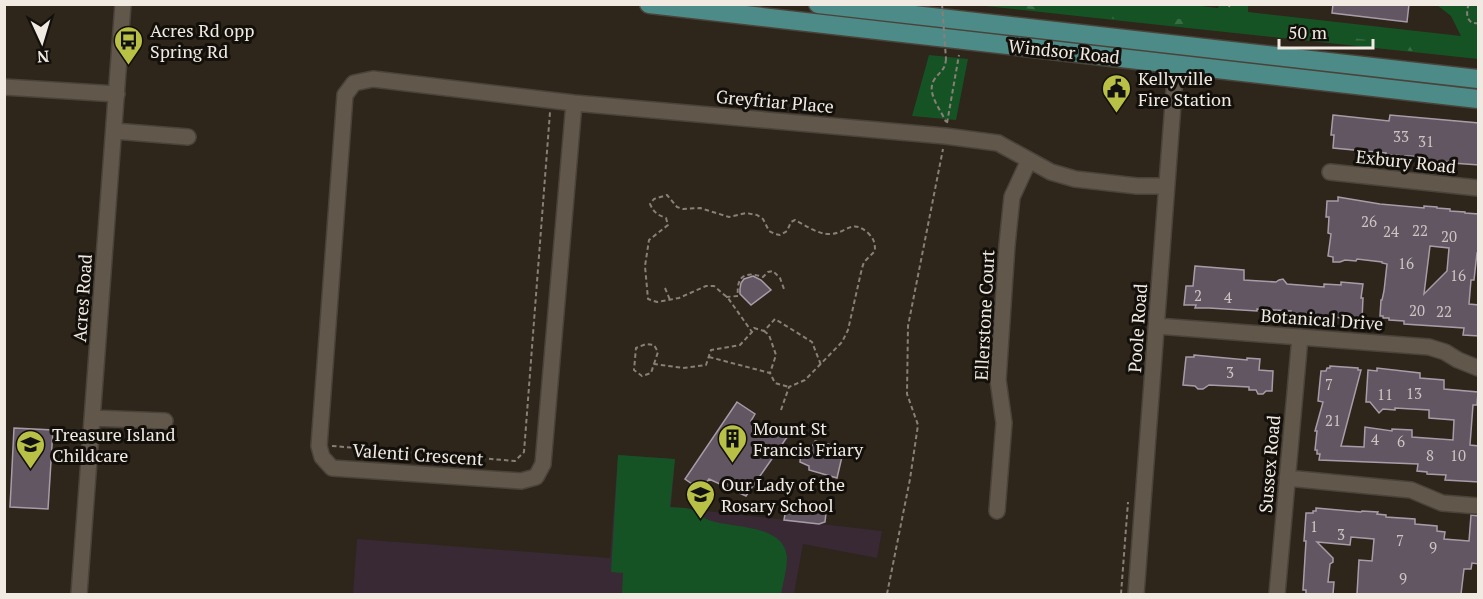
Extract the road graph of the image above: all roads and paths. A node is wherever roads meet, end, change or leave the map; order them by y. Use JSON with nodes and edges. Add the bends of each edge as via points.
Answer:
{"nodes":[{"id":1,"x":123,"y":4,"type":"edge"},
{"id":2,"x":649,"y":4,"type":"edge"},
{"id":3,"x":818,"y":4,"type":"edge"},
{"id":4,"x":917,"y":4,"type":"edge"},
{"id":5,"x":1469,"y":4,"type":"edge"},
{"id":6,"x":873,"y":7,"type":"edge"},
{"id":7,"x":937,"y":11,"type":"edge"},
{"id":8,"x":1479,"y":23,"type":"edge"},
{"id":9,"x":959,"y":54,"type":"dead end"},
{"id":10,"x":1176,"y":64,"type":"junction"},
{"id":11,"x":1479,"y":79,"type":"edge"},
{"id":12,"x":373,"y":80,"type":"joint"},
{"id":13,"x":4,"y":87,"type":"edge"},
{"id":14,"x":117,"y":94,"type":"junction"},
{"id":15,"x":1479,"y":99,"type":"edge"},
{"id":16,"x":574,"y":103,"type":"junction"},
{"id":17,"x":550,"y":104,"type":"dead end"},
{"id":18,"x":946,"y":130,"type":"junction"},
{"id":19,"x":114,"y":131,"type":"junction"},
{"id":20,"x":188,"y":137,"type":"dead end"},
{"id":21,"x":1029,"y":160,"type":"junction"},
{"id":22,"x":1330,"y":172,"type":"dead end"},
{"id":23,"x":1166,"y":186,"type":"junction"},
{"id":24,"x":1479,"y":188,"type":"edge"},
{"id":25,"x":665,"y":288,"type":"dead end"},
{"id":26,"x":784,"y":289,"type":"dead end"},
{"id":27,"x":726,"y":297,"type":"junction"},
{"id":28,"x":670,"y":300,"type":"junction"},
{"id":29,"x":1157,"y":326,"type":"junction"},
{"id":30,"x":764,"y":331,"type":"junction"},
{"id":31,"x":752,"y":332,"type":"junction"},
{"id":32,"x":1300,"y":337,"type":"junction"},
{"id":33,"x":709,"y":357,"type":"junction"},
{"id":34,"x":654,"y":364,"type":"junction"},
{"id":35,"x":821,"y":365,"type":"junction"},
{"id":36,"x":1479,"y":368,"type":"edge"},
{"id":37,"x":770,"y":373,"type":"junction"},
{"id":38,"x":789,"y":387,"type":"junction"},
{"id":39,"x":781,"y":410,"type":"dead end"},
{"id":40,"x":92,"y":418,"type":"junction"},
{"id":41,"x":165,"y":421,"type":"dead end"},
{"id":42,"x":328,"y":444,"type":"dead end"},
{"id":43,"x":1287,"y":478,"type":"junction"},
{"id":44,"x":1479,"y":506,"type":"edge"},
{"id":45,"x":997,"y":511,"type":"dead end"},
{"id":46,"x":79,"y":594,"type":"edge"},
{"id":47,"x":887,"y":594,"type":"edge"},
{"id":48,"x":1136,"y":594,"type":"edge"},
{"id":49,"x":1277,"y":594,"type":"edge"}],
"edges":[{"from":1,"to":14,"type":"street","name":"Acres Road"},
{"from":2,"to":10,"type":"main road","name":"Windsor Road"},
{"from":3,"to":6,"type":"main road","name":"Windsor Road"},
{"from":4,"to":7,"type":"street","via":[[925,14]]},
{"from":5,"to":8,"type":"path","via":[[1468,18],[1471,23]]},
{"from":6,"to":7,"type":"main road","name":"Windsor Road"},
{"from":7,"to":11,"type":"main road","name":"Windsor Road"},
{"from":7,"to":18,"type":"path","bridge":true,"via":[[946,61],[932,89]]},
{"from":9,"to":18,"type":"path"},
{"from":10,"to":15,"type":"main road","name":"Windsor Road"},
{"from":10,"to":23,"type":"street","name":"Poole Road"},
{"from":12,"to":16,"type":"street","name":"Greyfriar Place"},
{"from":12,"to":16,"type":"street","name":"Valenti Crescent","via":[[354,83],[345,95],[319,446],[322,457],[332,468],[521,481],[536,477],[543,464]]},
{"from":13,"to":14,"type":"street"},
{"from":14,"to":19,"type":"street","name":"Acres Road"},
{"from":16,"to":18,"type":"street","name":"Greyfriar Place"},
{"from":17,"to":42,"type":"path","via":[[525,452],[515,461]]},
{"from":18,"to":21,"type":"street","name":"Greyfriar Place","via":[[998,143]]},
{"from":18,"to":47,"type":"path","via":[[908,326],[907,393],[918,425]]},
{"from":19,"to":20,"type":"street"},
{"from":19,"to":40,"type":"street","name":"Acres Road"},
{"from":21,"to":23,"type":"street","name":"Greyfriar Place","via":[[1075,179]]},
{"from":21,"to":45,"type":"street","name":"Ellerstone Court","via":[[1012,197],[1007,245],[998,380],[1004,423]]},
{"from":22,"to":24,"type":"street","name":"Exbury Road"},
{"from":23,"to":29,"type":"street","name":"Poole Road"},
{"from":25,"to":28,"type":"path"},
{"from":26,"to":27,"type":"path","via":[[773,272],[763,277],[750,273],[739,282],[738,296]]},
{"from":27,"to":28,"type":"path","via":[[714,286],[706,286]]},
{"from":27,"to":31,"type":"path"},
{"from":28,"to":35,"type":"path","via":[[648,299],[645,266],[649,240],[668,225],[666,218],[653,211],[650,204],[662,196],[667,195],[683,209],[700,208],[729,217],[757,215],[769,231],[780,235],[795,220],[828,235],[861,227],[871,236],[875,251],[864,262],[848,330]]},
{"from":29,"to":32,"type":"street","name":"Botanical Drive"},
{"from":29,"to":48,"type":"street","name":"Poole Road"},
{"from":30,"to":31,"type":"path","via":[[754,328]]},
{"from":30,"to":35,"type":"path","via":[[775,319],[812,342]]},
{"from":30,"to":37,"type":"path","via":[[776,354]]},
{"from":31,"to":33,"type":"path","via":[[740,345],[711,350]]},
{"from":32,"to":36,"type":"street","name":"Botanical Drive","via":[[1429,347]]},
{"from":32,"to":43,"type":"street","name":"Sussex Road"},
{"from":33,"to":34,"type":"path","via":[[706,365],[694,367]]},
{"from":33,"to":37,"type":"path"},
{"from":34,"to":34,"type":"path","via":[[651,373],[642,376],[634,370],[636,348],[654,345],[658,352]]},
{"from":35,"to":38,"type":"path","via":[[805,380]]},
{"from":37,"to":38,"type":"path","via":[[775,383]]},
{"from":38,"to":39,"type":"path"},
{"from":40,"to":41,"type":"street"},
{"from":40,"to":46,"type":"street","name":"Acres Road"},
{"from":43,"to":44,"type":"street","via":[[1410,490],[1442,503]]},
{"from":43,"to":49,"type":"street","name":"Sussex Road"}]}
